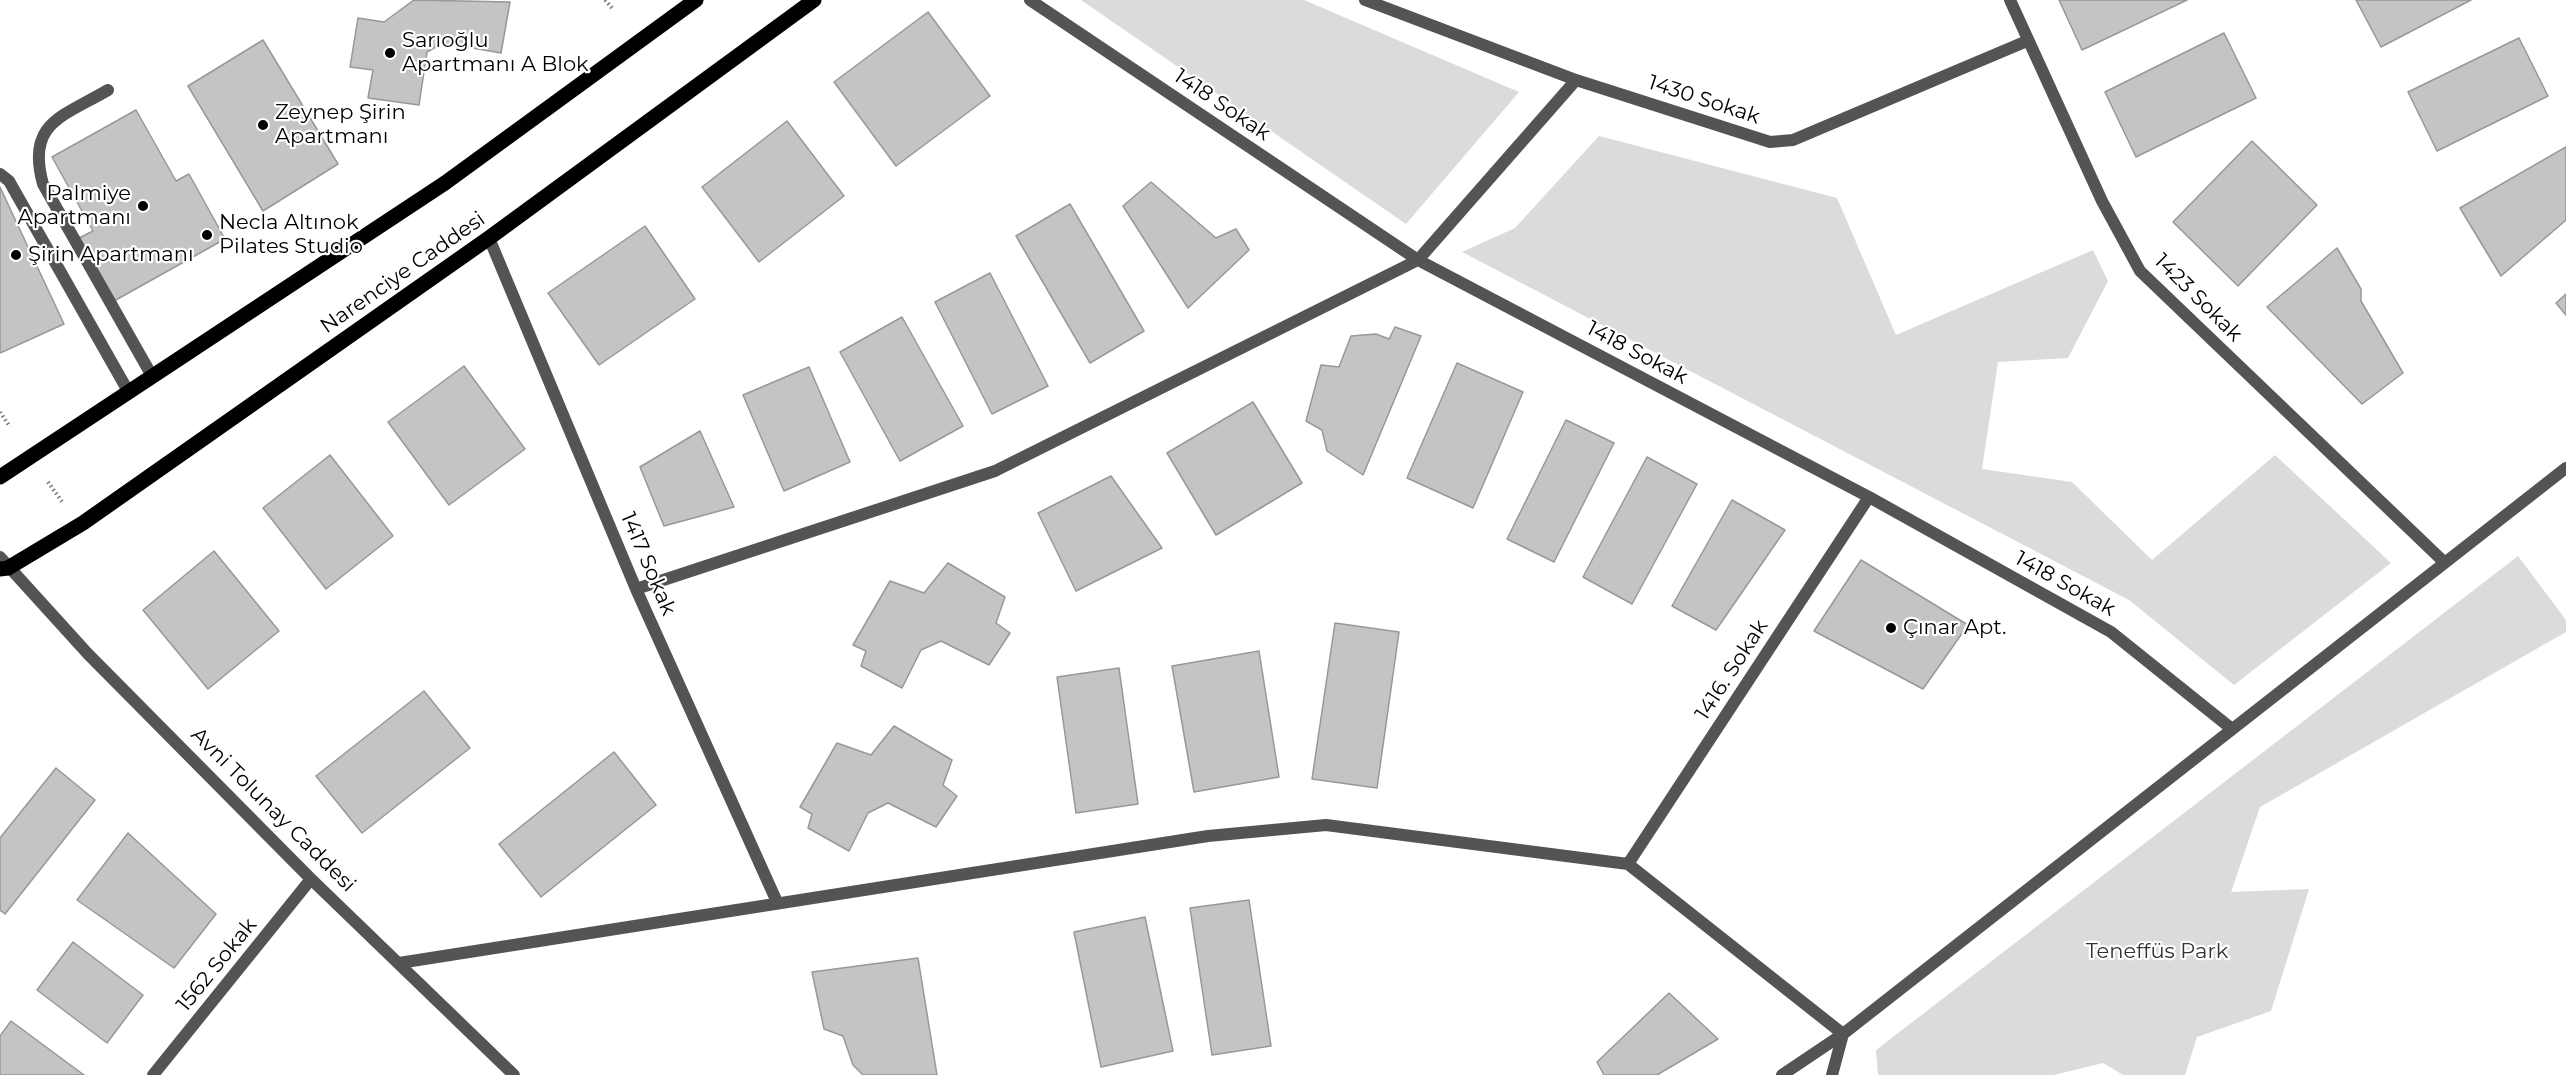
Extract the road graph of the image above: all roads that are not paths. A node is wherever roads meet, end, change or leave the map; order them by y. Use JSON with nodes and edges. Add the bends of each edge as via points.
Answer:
{"nodes":[{"id":1,"x":696,"y":0,"type":"edge"},
{"id":2,"x":814,"y":0,"type":"edge"},
{"id":3,"x":1030,"y":0,"type":"edge"},
{"id":4,"x":1365,"y":0,"type":"edge"},
{"id":5,"x":2010,"y":0,"type":"edge"},
{"id":6,"x":2027,"y":42,"type":"junction"},
{"id":7,"x":1576,"y":80,"type":"junction"},
{"id":8,"x":108,"y":90,"type":"dead end"},
{"id":9,"x":0,"y":174,"type":"edge"},
{"id":10,"x":489,"y":238,"type":"junction"},
{"id":11,"x":1418,"y":260,"type":"junction"},
{"id":12,"x":152,"y":375,"type":"junction"},
{"id":13,"x":128,"y":392,"type":"junction"},
{"id":14,"x":2566,"y":468,"type":"edge"},
{"id":15,"x":0,"y":477,"type":"edge"},
{"id":16,"x":1869,"y":497,"type":"junction"},
{"id":17,"x":2444,"y":562,"type":"junction"},
{"id":18,"x":3,"y":565,"type":"edge"},
{"id":19,"x":636,"y":589,"type":"junction"},
{"id":20,"x":2232,"y":729,"type":"junction"},
{"id":21,"x":1628,"y":864,"type":"junction"},
{"id":22,"x":311,"y":879,"type":"junction"},
{"id":23,"x":777,"y":902,"type":"junction"},
{"id":24,"x":399,"y":963,"type":"junction"},
{"id":25,"x":1843,"y":1034,"type":"junction"},
{"id":26,"x":153,"y":1075,"type":"edge"},
{"id":27,"x":514,"y":1075,"type":"edge"},
{"id":28,"x":1782,"y":1075,"type":"edge"},
{"id":29,"x":1832,"y":1075,"type":"edge"}],
"edges":[{"from":1,"to":12,"type":"main road","via":[[446,183]]},
{"from":2,"to":10,"type":"main road","name":"Narenciye Caddesi"},
{"from":3,"to":11,"type":"street","name":"1418 Sokak"},
{"from":4,"to":7,"type":"street","name":"1430 Sokak"},
{"from":5,"to":6,"type":"street","name":"1423 Sokak"},
{"from":6,"to":7,"type":"street","name":"1430 Sokak","via":[[1793,140],[1770,142]]},
{"from":6,"to":17,"type":"street","name":"1423 Sokak","via":[[2102,201],[2140,271]]},
{"from":7,"to":11,"type":"street"},
{"from":8,"to":12,"type":"street","via":[[50,124],[37,152],[38,168],[43,184]]},
{"from":9,"to":13,"type":"street","via":[[9,181]]},
{"from":10,"to":18,"type":"main road","name":"Narenciye Caddesi","via":[[83,523]]},
{"from":10,"to":19,"type":"street","name":"1417 Sokak"},
{"from":11,"to":16,"type":"street","name":"1418 Sokak"},
{"from":11,"to":19,"type":"street","via":[[995,471]]},
{"from":12,"to":13,"type":"main road"},
{"from":13,"to":15,"type":"main road"},
{"from":14,"to":17,"type":"street"},
{"from":16,"to":20,"type":"street","name":"1418 Sokak","via":[[2111,632]]},
{"from":16,"to":21,"type":"street","name":"1416. Sokak"},
{"from":17,"to":20,"type":"street"},
{"from":18,"to":22,"type":"street","name":"Avni Tolunay Caddesi"},
{"from":19,"to":23,"type":"street","name":"1417 Sokak"},
{"from":20,"to":25,"type":"street"},
{"from":21,"to":23,"type":"street","via":[[1326,825],[1208,836]]},
{"from":21,"to":25,"type":"street"},
{"from":22,"to":24,"type":"street","name":"Avni Tolunay Caddesi"},
{"from":22,"to":26,"type":"street","name":"1562 Sokak"},
{"from":23,"to":24,"type":"street"},
{"from":24,"to":27,"type":"street","name":"Avni Tolunay Caddesi"},
{"from":25,"to":28,"type":"street"},
{"from":25,"to":29,"type":"street"}]}
